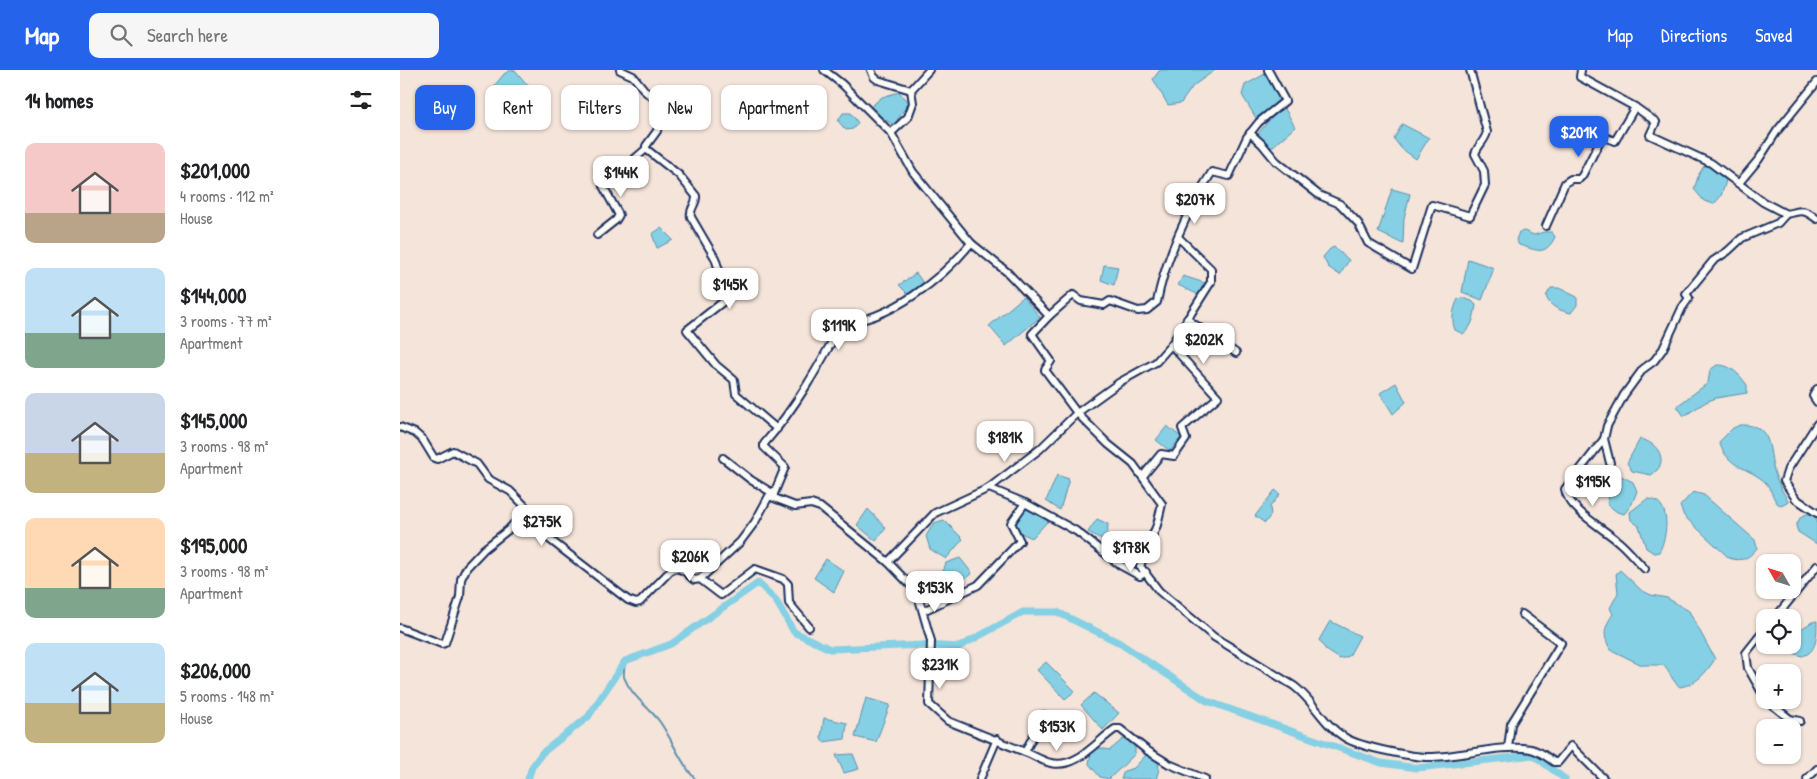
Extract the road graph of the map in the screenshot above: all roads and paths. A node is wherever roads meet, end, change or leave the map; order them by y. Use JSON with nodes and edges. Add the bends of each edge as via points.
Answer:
{"nodes":[{"id":1,"x":620,"y":70,"type":"edge"},
{"id":2,"x":824,"y":70,"type":"edge"},
{"id":3,"x":871,"y":70,"type":"edge"},
{"id":4,"x":929,"y":70,"type":"edge"},
{"id":5,"x":1268,"y":70,"type":"edge"},
{"id":6,"x":1470,"y":70,"type":"edge"},
{"id":7,"x":1580,"y":70,"type":"edge"},
{"id":8,"x":1817,"y":82,"type":"edge"},
{"id":9,"x":911,"y":90,"type":"junction"},
{"id":10,"x":1636,"y":107,"type":"junction"},
{"id":11,"x":890,"y":134,"type":"junction"},
{"id":12,"x":1250,"y":134,"type":"junction"},
{"id":13,"x":646,"y":149,"type":"junction"},
{"id":14,"x":1738,"y":183,"type":"junction"},
{"id":15,"x":1786,"y":214,"type":"junction"},
{"id":16,"x":1817,"y":219,"type":"edge"},
{"id":17,"x":1546,"y":226,"type":"dead end"},
{"id":18,"x":597,"y":235,"type":"dead end"},
{"id":19,"x":1179,"y":238,"type":"junction"},
{"id":20,"x":971,"y":243,"type":"junction"},
{"id":21,"x":1049,"y":316,"type":"junction"},
{"id":22,"x":1187,"y":319,"type":"junction"},
{"id":23,"x":1171,"y":345,"type":"junction"},
{"id":24,"x":1236,"y":353,"type":"dead end"},
{"id":25,"x":1817,"y":389,"type":"edge"},
{"id":26,"x":1817,"y":402,"type":"edge"},
{"id":27,"x":1077,"y":413,"type":"junction"},
{"id":28,"x":1817,"y":424,"type":"edge"},
{"id":29,"x":400,"y":427,"type":"edge"},
{"id":30,"x":777,"y":429,"type":"junction"},
{"id":31,"x":1604,"y":439,"type":"junction"},
{"id":32,"x":722,"y":458,"type":"dead end"},
{"id":33,"x":1610,"y":463,"type":"dead end"},
{"id":34,"x":1143,"y":476,"type":"junction"},
{"id":35,"x":989,"y":488,"type":"junction"},
{"id":36,"x":773,"y":495,"type":"junction"},
{"id":37,"x":1025,"y":504,"type":"junction"},
{"id":38,"x":1817,"y":513,"type":"edge"},
{"id":39,"x":522,"y":515,"type":"junction"},
{"id":40,"x":888,"y":562,"type":"junction"},
{"id":41,"x":1817,"y":566,"type":"edge"},
{"id":42,"x":1645,"y":569,"type":"dead end"},
{"id":43,"x":1146,"y":572,"type":"junction"},
{"id":44,"x":700,"y":579,"type":"junction"},
{"id":45,"x":1782,"y":609,"type":"edge"},
{"id":46,"x":923,"y":611,"type":"junction"},
{"id":47,"x":1522,"y":614,"type":"dead end"},
{"id":48,"x":400,"y":628,"type":"edge"},
{"id":49,"x":809,"y":628,"type":"dead end"},
{"id":50,"x":1756,"y":641,"type":"edge"},
{"id":51,"x":1756,"y":682,"type":"edge"},
{"id":52,"x":1778,"y":709,"type":"edge"},
{"id":53,"x":1044,"y":715,"type":"dead end"},
{"id":54,"x":1790,"y":719,"type":"edge"},
{"id":55,"x":997,"y":740,"type":"junction"},
{"id":56,"x":1508,"y":748,"type":"junction"},
{"id":57,"x":1025,"y":752,"type":"junction"},
{"id":58,"x":1817,"y":770,"type":"edge"},
{"id":59,"x":980,"y":779,"type":"edge"},
{"id":60,"x":1204,"y":779,"type":"edge"},
{"id":61,"x":1604,"y":779,"type":"edge"},
{"id":62,"x":1807,"y":779,"type":"edge"}],
"edges":[{"from":1,"to":13,"type":"street","via":[[633,76],[646,92],[666,107]]},
{"from":2,"to":11,"type":"street"},
{"from":3,"to":9,"type":"street","via":[[878,80]]},
{"from":4,"to":9,"type":"street"},
{"from":5,"to":12,"type":"street","via":[[1285,101],[1259,122]]},
{"from":6,"to":12,"type":"street","via":[[1487,132],[1475,154],[1484,171],[1485,186],[1470,216],[1432,205],[1412,269],[1368,243],[1358,222],[1340,204],[1320,195],[1276,162]]},
{"from":7,"to":10,"type":"street","via":[[1580,77]]},
{"from":8,"to":14,"type":"street"},
{"from":9,"to":11,"type":"street","via":[[914,104],[908,117]]},
{"from":10,"to":14,"type":"street","via":[[1656,122],[1650,135],[1711,163]]},
{"from":10,"to":17,"type":"street","via":[[1615,141],[1604,137],[1582,176],[1565,183]]},
{"from":11,"to":20,"type":"street","via":[[913,172]]},
{"from":12,"to":19,"type":"street","via":[[1229,176],[1212,172],[1197,194]]},
{"from":13,"to":18,"type":"street","via":[[603,186],[619,215]]},
{"from":13,"to":30,"type":"street","via":[[679,175],[696,196],[691,217],[715,258],[727,295],[724,301],[687,330],[716,365],[734,380],[736,394]]},
{"from":14,"to":15,"type":"street"},
{"from":15,"to":16,"type":"street","via":[[1807,211]]},
{"from":15,"to":31,"type":"street","via":[[1778,224],[1742,238],[1706,266],[1686,294],[1689,298],[1663,349],[1624,394]]},
{"from":19,"to":21,"type":"street","via":[[1157,302],[1147,310],[1138,311],[1110,301],[1104,305],[1081,301],[1073,294]]},
{"from":19,"to":22,"type":"street","via":[[1210,269],[1211,282]]},
{"from":20,"to":21,"type":"street","via":[[1007,272]]},
{"from":20,"to":30,"type":"street","via":[[915,294],[880,314],[859,322],[842,323],[804,392]]},
{"from":21,"to":27,"type":"street","via":[[1032,334],[1051,361],[1045,370]]},
{"from":22,"to":23,"type":"street"},
{"from":22,"to":24,"type":"street"},
{"from":23,"to":27,"type":"street","via":[[1156,362],[1120,382]]},
{"from":23,"to":34,"type":"street","via":[[1218,398],[1182,428],[1186,439],[1174,456],[1162,453]]},
{"from":25,"to":26,"type":"street","via":[[1814,396]]},
{"from":27,"to":34,"type":"street"},
{"from":27,"to":35,"type":"street","via":[[1040,449]]},
{"from":28,"to":38,"type":"street","via":[[1784,481],[1796,499]]},
{"from":29,"to":39,"type":"street","via":[[423,440],[434,458],[453,452],[477,464],[488,479],[510,491],[524,505]]},
{"from":30,"to":36,"type":"street","via":[[764,444],[786,467]]},
{"from":31,"to":33,"type":"street"},
{"from":31,"to":42,"type":"street","via":[[1565,489],[1566,495],[1576,508],[1620,543]]},
{"from":32,"to":36,"type":"street"},
{"from":34,"to":43,"type":"street","via":[[1162,504],[1140,566]]},
{"from":35,"to":37,"type":"street"},
{"from":35,"to":40,"type":"street","via":[[935,513]]},
{"from":36,"to":40,"type":"street","via":[[795,506],[811,504],[820,507]]},
{"from":36,"to":44,"type":"street","via":[[767,497],[755,522],[740,542]]},
{"from":37,"to":43,"type":"street","via":[[1076,530],[1140,576]]},
{"from":37,"to":46,"type":"street","via":[[1011,523],[1020,541],[978,585]]},
{"from":39,"to":44,"type":"street","via":[[628,600],[636,603],[672,569],[679,568],[694,580]]},
{"from":39,"to":48,"type":"street","via":[[468,567],[461,580],[460,597],[445,643]]},
{"from":40,"to":46,"type":"street","via":[[917,592]]},
{"from":41,"to":45,"type":"street"},
{"from":43,"to":56,"type":"street","via":[[1159,591],[1214,637],[1268,668],[1306,695],[1323,720],[1345,738],[1377,748],[1430,757]]},
{"from":44,"to":49,"type":"street","via":[[721,595],[755,569],[783,579],[788,584],[789,603]]},
{"from":46,"to":55,"type":"street","via":[[931,641],[929,704],[948,721]]},
{"from":47,"to":56,"type":"street","via":[[1561,643],[1511,724]]},
{"from":50,"to":51,"type":"street","via":[[1746,653],[1748,668]]},
{"from":52,"to":54,"type":"street"},
{"from":53,"to":57,"type":"street"},
{"from":55,"to":57,"type":"street"},
{"from":55,"to":59,"type":"street"},
{"from":56,"to":61,"type":"street","via":[[1532,750],[1558,762],[1571,746]]},
{"from":57,"to":60,"type":"street","via":[[1051,763],[1069,762],[1115,729],[1120,729],[1169,764]]},
{"from":58,"to":62,"type":"street"}]}
